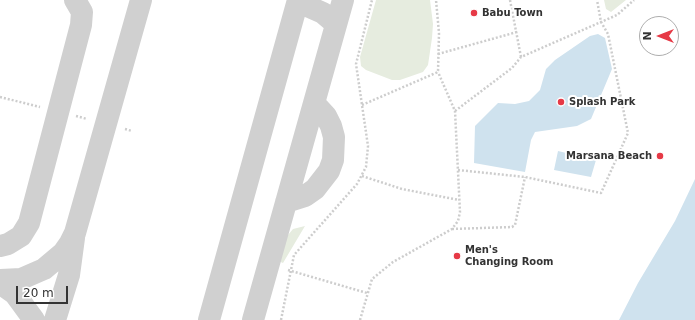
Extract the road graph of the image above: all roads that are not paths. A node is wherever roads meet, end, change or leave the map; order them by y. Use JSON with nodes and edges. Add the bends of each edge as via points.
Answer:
{"nodes":[{"id":1,"x":75,"y":0,"type":"edge"},
{"id":2,"x":128,"y":0,"type":"edge"},
{"id":3,"x":142,"y":0,"type":"edge"},
{"id":4,"x":343,"y":0,"type":"edge"},
{"id":5,"x":298,"y":1,"type":"edge"},
{"id":6,"x":336,"y":24,"type":"junction"},
{"id":7,"x":134,"y":26,"type":"junction"},
{"id":8,"x":314,"y":103,"type":"junction"},
{"id":9,"x":286,"y":202,"type":"junction"},
{"id":10,"x":75,"y":233,"type":"junction"},
{"id":11,"x":0,"y":246,"type":"edge"},
{"id":12,"x":0,"y":281,"type":"edge"},
{"id":13,"x":34,"y":320,"type":"edge"},
{"id":14,"x":55,"y":320,"type":"edge"},
{"id":15,"x":209,"y":320,"type":"edge"},
{"id":16,"x":253,"y":320,"type":"edge"}],
"edges":[{"from":1,"to":11,"type":"street","via":[[82,12],[81,25],[29,223],[26,230],[14,241]]},
{"from":2,"to":7,"type":"street"},
{"from":3,"to":7,"type":"street"},
{"from":4,"to":6,"type":"street"},
{"from":5,"to":6,"type":"street","via":[[323,13]]},
{"from":5,"to":15,"type":"street"},
{"from":6,"to":8,"type":"street"},
{"from":7,"to":10,"type":"street"},
{"from":8,"to":9,"type":"street"},
{"from":8,"to":9,"type":"street","via":[[331,126],[334,137],[333,160],[329,171],[315,189],[301,198]]},
{"from":9,"to":16,"type":"street"},
{"from":10,"to":12,"type":"street","via":[[63,253],[44,269],[21,279]]},
{"from":10,"to":14,"type":"street","via":[[70,275]]},
{"from":12,"to":13,"type":"street","via":[[19,299]]}]}
